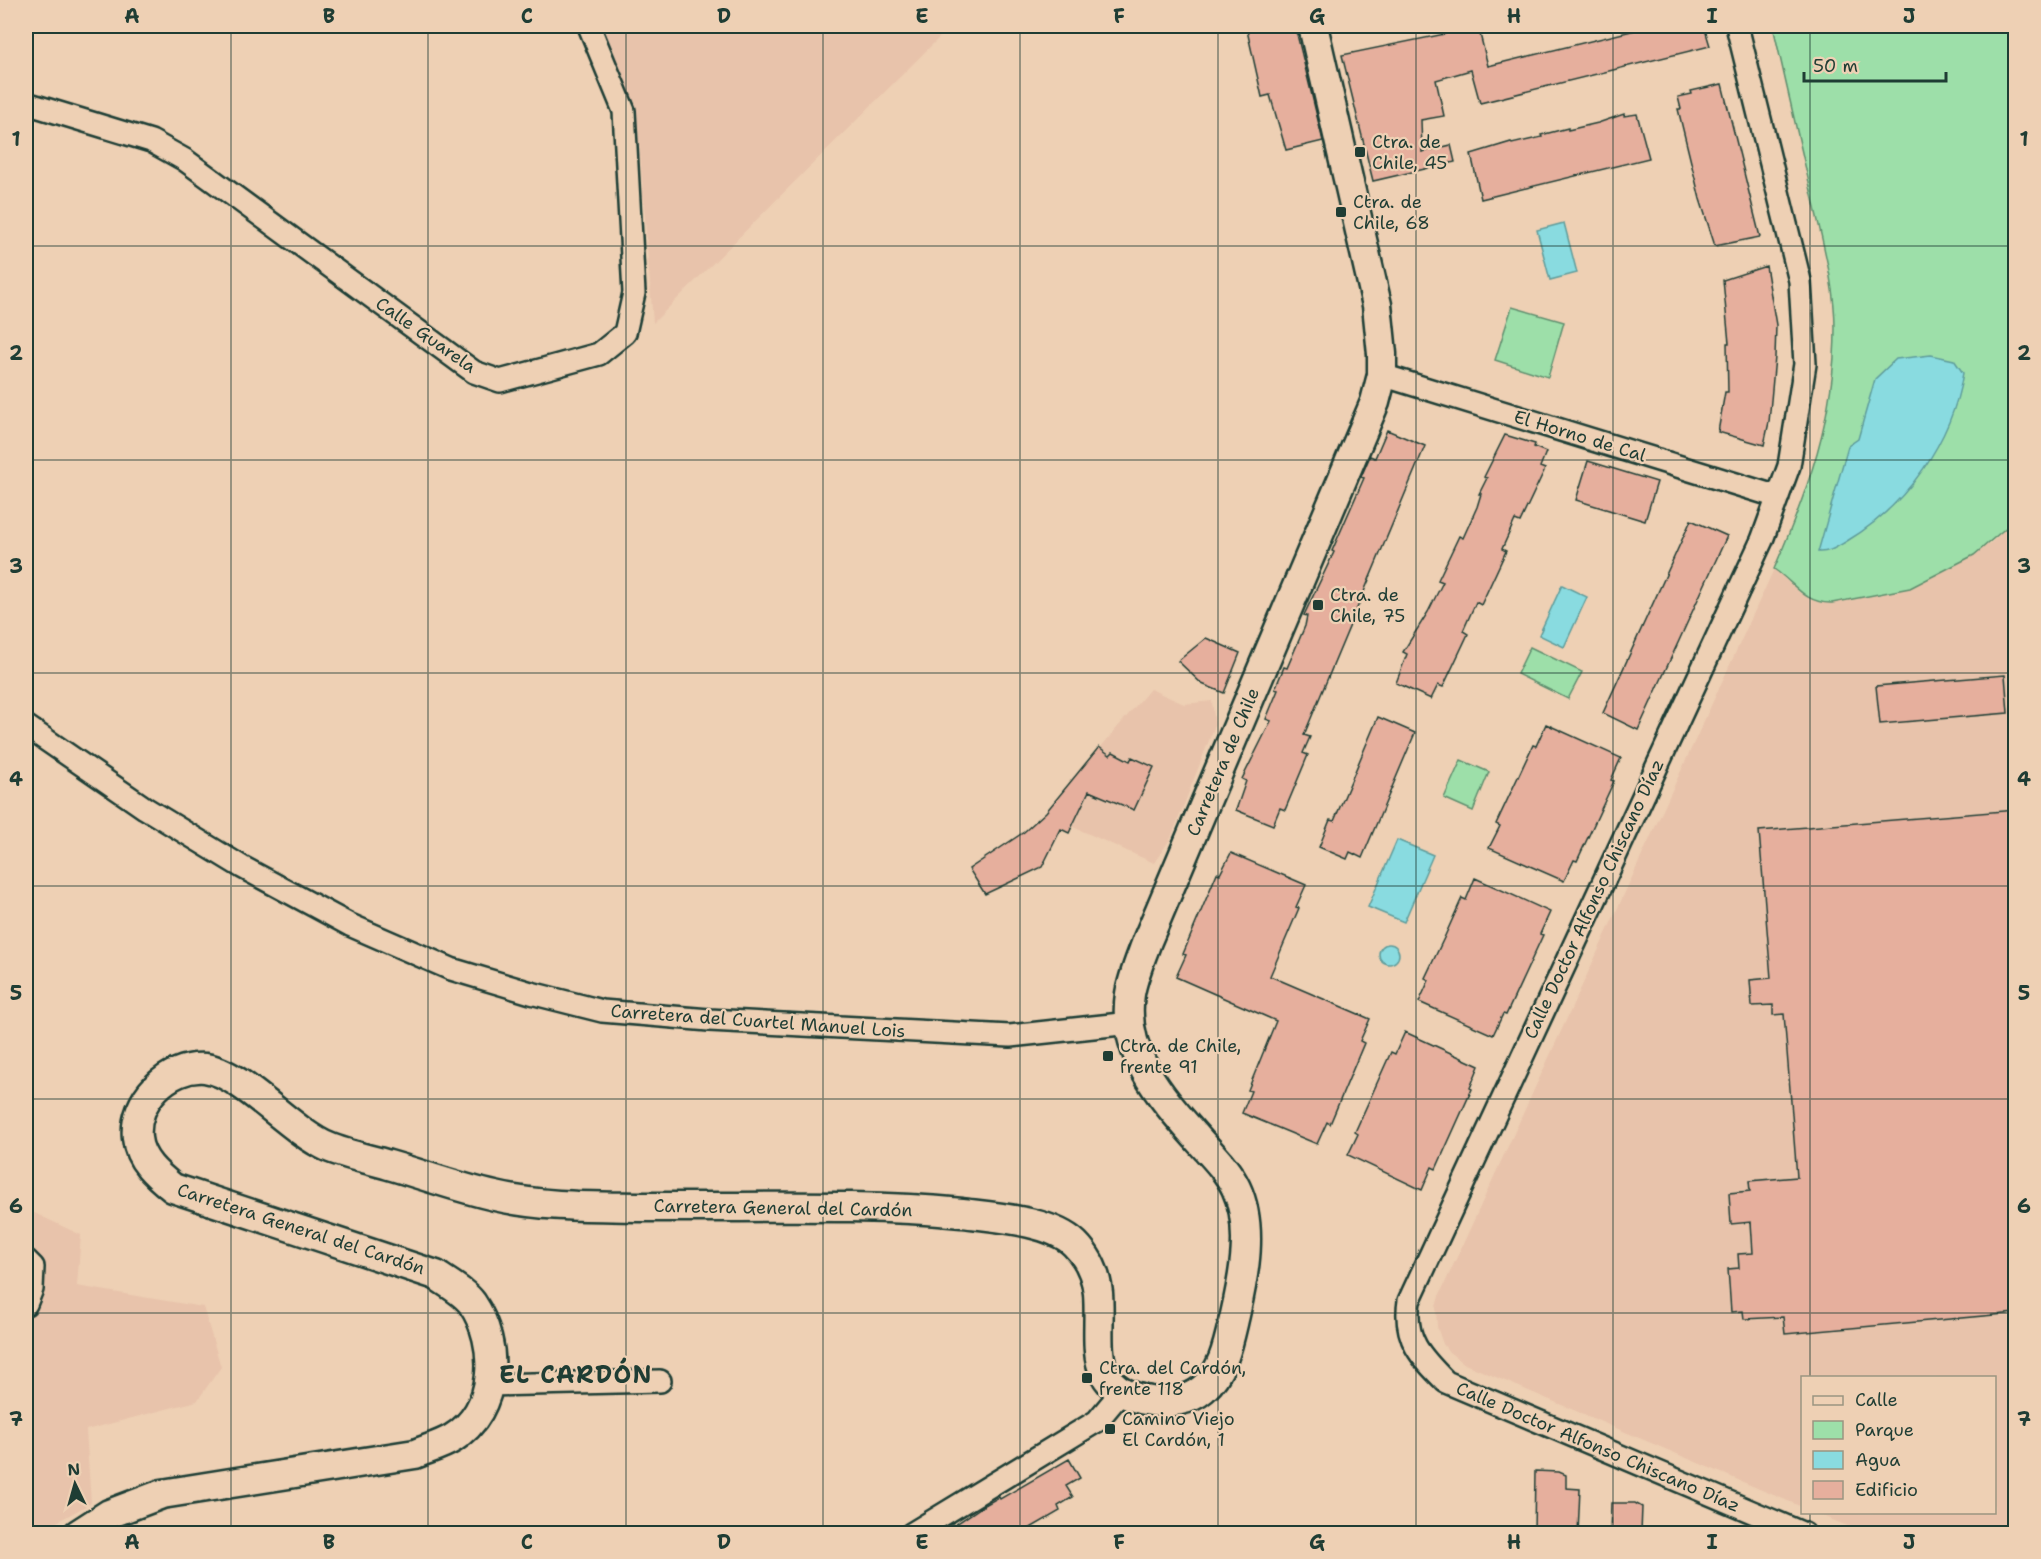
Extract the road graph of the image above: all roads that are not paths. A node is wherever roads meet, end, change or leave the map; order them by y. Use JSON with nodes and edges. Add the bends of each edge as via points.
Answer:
{"nodes":[{"id":1,"x":589,"y":26,"type":"edge"},
{"id":2,"x":1312,"y":26,"type":"edge"},
{"id":3,"x":1737,"y":26,"type":"edge"},
{"id":4,"x":26,"y":103,"type":"edge"},
{"id":5,"x":1382,"y":375,"type":"junction"},
{"id":6,"x":1778,"y":497,"type":"junction"},
{"id":7,"x":26,"y":726,"type":"edge"},
{"id":8,"x":1130,"y":1023,"type":"junction"},
{"id":9,"x":26,"y":1260,"type":"edge"},
{"id":10,"x":26,"y":1304,"type":"edge"},
{"id":11,"x":660,"y":1381,"type":"dead end"},
{"id":12,"x":489,"y":1385,"type":"junction"},
{"id":13,"x":1122,"y":1391,"type":"junction"},
{"id":14,"x":78,"y":1533,"type":"edge"},
{"id":15,"x":911,"y":1533,"type":"edge"},
{"id":16,"x":1804,"y":1533,"type":"edge"}],
"edges":[{"from":1,"to":4,"type":"street","name":"Calle Guarela","via":[[624,111],[634,293],[625,333],[599,354],[500,381],[474,372],[185,160],[151,141]]},
{"from":2,"to":5,"type":"street","name":"Carretera de Chile","via":[[1377,305]]},
{"from":3,"to":6,"type":"street","name":"Calle Doctor Alfonso Chiscano Díaz","via":[[1800,281],[1805,364],[1789,466]]},
{"from":5,"to":6,"type":"street","name":"El Horno de Cal"},
{"from":5,"to":8,"type":"street","name":"Carretera de Chile","via":[[1375,402],[1147,941],[1132,986]]},
{"from":6,"to":16,"type":"street","name":"Calle Doctor Alfonso Chiscano Díaz","via":[[1762,540],[1409,1301],[1406,1320],[1424,1359],[1446,1382]]},
{"from":7,"to":8,"type":"street","name":"Carretera del Cuartel Manuel Lois","via":[[145,808],[242,867],[350,925],[451,969],[531,993],[602,1011],[1011,1036]]},
{"from":8,"to":13,"type":"street","name":"Carretera de Chile","via":[[1135,1050],[1146,1073],[1239,1193],[1245,1254],[1229,1342],[1212,1380],[1200,1392],[1175,1401],[1140,1399]]},
{"from":9,"to":10,"type":"street","via":[[33,1267],[32,1289]]},
{"from":11,"to":12,"type":"street"},
{"from":12,"to":13,"type":"street","name":"Carretera General del Cardón","via":[[491,1361],[486,1330],[471,1301],[436,1275],[173,1188],[150,1169],[136,1140],[140,1112],[154,1088],[180,1071],[207,1068],[238,1082],[283,1119],[327,1147],[497,1197],[567,1206],[908,1209],[991,1216],[1044,1227],[1070,1239],[1091,1267],[1098,1292],[1098,1359],[1108,1380]]},
{"from":12,"to":14,"type":"street","name":"Carretera General del Cardón","via":[[478,1414],[454,1438],[415,1454],[162,1494],[110,1514]]},
{"from":13,"to":15,"type":"street","via":[[1097,1421]]}]}
